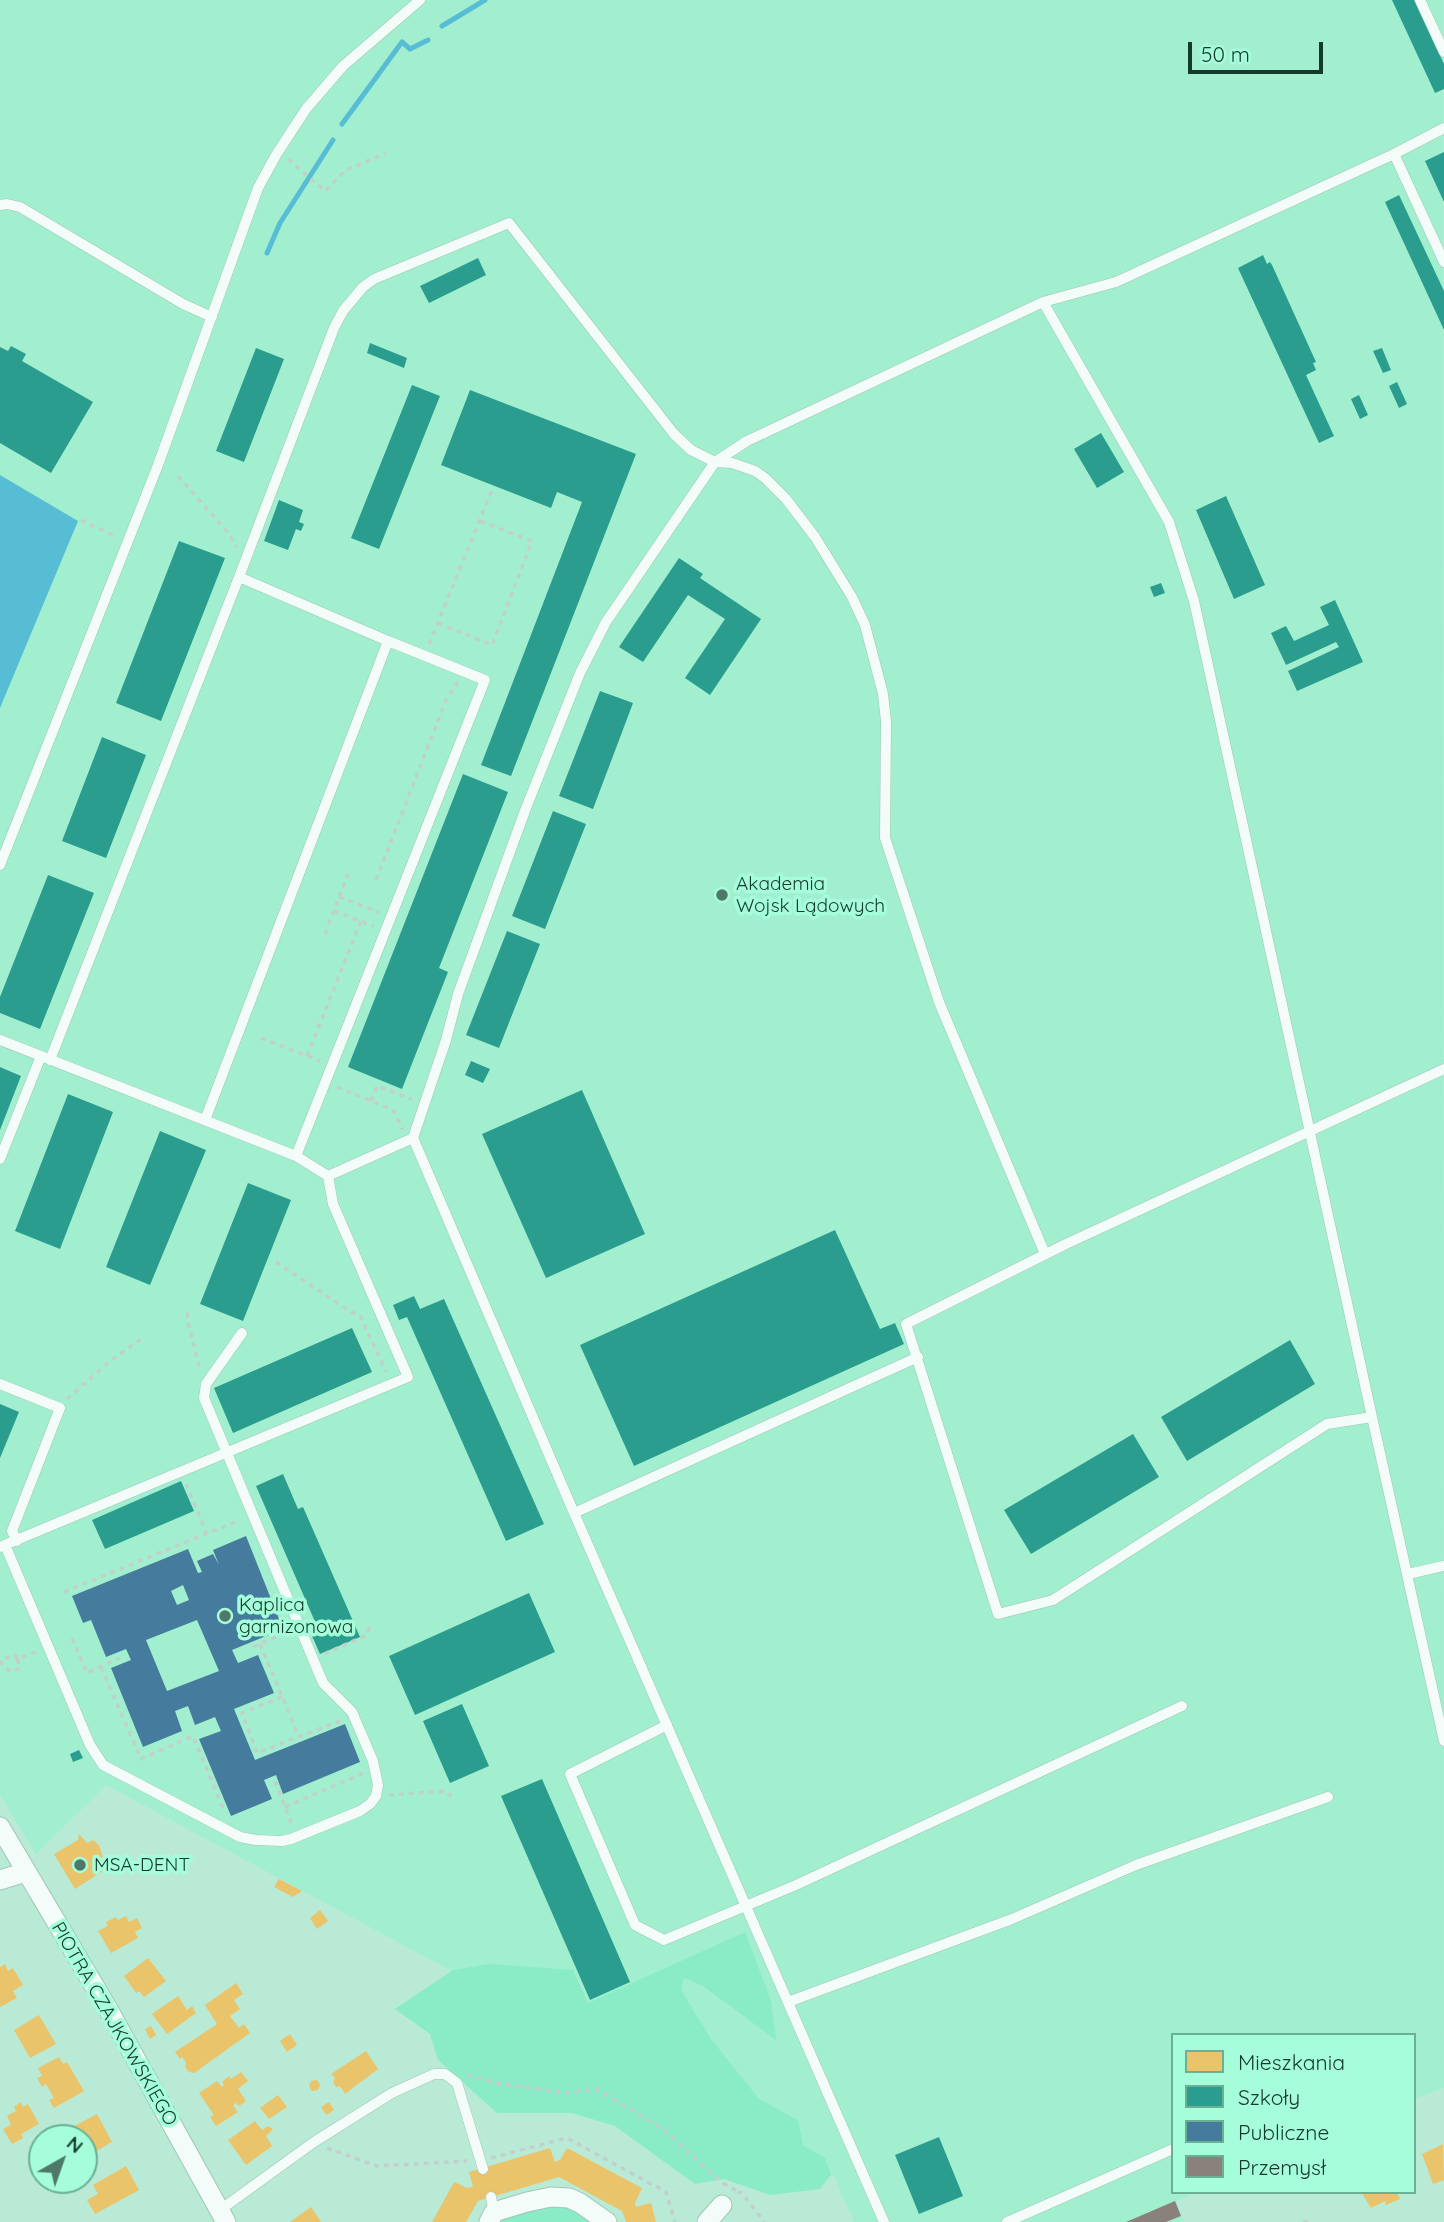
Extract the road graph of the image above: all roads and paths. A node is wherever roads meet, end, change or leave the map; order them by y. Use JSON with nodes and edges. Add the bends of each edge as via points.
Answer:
{"nodes":[{"id":1,"x":420,"y":0,"type":"edge"},
{"id":2,"x":1420,"y":0,"type":"edge"},
{"id":3,"x":1444,"y":52,"type":"edge"},
{"id":4,"x":1444,"y":128,"type":"edge"},
{"id":5,"x":278,"y":152,"type":"junction"},
{"id":6,"x":386,"y":153,"type":"dead end"},
{"id":7,"x":1394,"y":154,"type":"junction"},
{"id":8,"x":0,"y":205,"type":"edge"},
{"id":9,"x":1444,"y":262,"type":"edge"},
{"id":10,"x":1043,"y":302,"type":"junction"},
{"id":11,"x":212,"y":317,"type":"junction"},
{"id":12,"x":715,"y":462,"type":"junction"},
{"id":13,"x":178,"y":476,"type":"dead end"},
{"id":14,"x":492,"y":491,"type":"dead end"},
{"id":15,"x":81,"y":520,"type":"dead end"},
{"id":16,"x":480,"y":521,"type":"junction"},
{"id":17,"x":102,"y":532,"type":"dead end"},
{"id":18,"x":249,"y":552,"type":"junction"},
{"id":19,"x":239,"y":577,"type":"junction"},
{"id":20,"x":438,"y":623,"type":"junction"},
{"id":21,"x":387,"y":641,"type":"junction"},
{"id":22,"x":425,"y":656,"type":"junction"},
{"id":23,"x":467,"y":673,"type":"junction"},
{"id":24,"x":0,"y":865,"type":"edge"},
{"id":25,"x":348,"y":874,"type":"dead end"},
{"id":26,"x":376,"y":880,"type":"dead end"},
{"id":27,"x":339,"y":897,"type":"junction"},
{"id":28,"x":334,"y":911,"type":"junction"},
{"id":29,"x":391,"y":916,"type":"junction"},
{"id":30,"x":361,"y":921,"type":"junction"},
{"id":31,"x":385,"y":930,"type":"junction"},
{"id":32,"x":325,"y":934,"type":"dead end"},
{"id":33,"x":261,"y":1038,"type":"dead end"},
{"id":34,"x":0,"y":1040,"type":"edge"},
{"id":35,"x":307,"y":1056,"type":"junction"},
{"id":36,"x":45,"y":1058,"type":"junction"},
{"id":37,"x":332,"y":1065,"type":"junction"},
{"id":38,"x":1444,"y":1069,"type":"edge"},
{"id":39,"x":325,"y":1082,"type":"junction"},
{"id":40,"x":371,"y":1101,"type":"junction"},
{"id":41,"x":424,"y":1104,"type":"junction"},
{"id":42,"x":205,"y":1121,"type":"junction"},
{"id":43,"x":1310,"y":1131,"type":"junction"},
{"id":44,"x":413,"y":1138,"type":"junction"},
{"id":45,"x":296,"y":1156,"type":"junction"},
{"id":46,"x":0,"y":1159,"type":"edge"},
{"id":47,"x":328,"y":1176,"type":"junction"},
{"id":48,"x":1045,"y":1254,"type":"junction"},
{"id":49,"x":276,"y":1262,"type":"dead end"},
{"id":50,"x":188,"y":1313,"type":"dead end"},
{"id":51,"x":242,"y":1333,"type":"dead end"},
{"id":52,"x":144,"y":1338,"type":"dead end"},
{"id":53,"x":918,"y":1357,"type":"junction"},
{"id":54,"x":0,"y":1384,"type":"edge"},
{"id":55,"x":206,"y":1384,"type":"junction"},
{"id":56,"x":391,"y":1384,"type":"junction"},
{"id":57,"x":60,"y":1409,"type":"junction"},
{"id":58,"x":1372,"y":1417,"type":"junction"},
{"id":59,"x":228,"y":1453,"type":"junction"},
{"id":60,"x":181,"y":1473,"type":"junction"},
{"id":61,"x":574,"y":1513,"type":"junction"},
{"id":62,"x":253,"y":1515,"type":"junction"},
{"id":63,"x":207,"y":1534,"type":"junction"},
{"id":64,"x":17,"y":1541,"type":"junction"},
{"id":65,"x":2,"y":1546,"type":"edge"},
{"id":66,"x":1444,"y":1566,"type":"edge"},
{"id":67,"x":1408,"y":1574,"type":"junction"},
{"id":68,"x":64,"y":1592,"type":"dead end"},
{"id":69,"x":372,"y":1623,"type":"dead end"},
{"id":70,"x":283,"y":1634,"type":"dead end"},
{"id":71,"x":72,"y":1638,"type":"dead end"},
{"id":72,"x":260,"y":1644,"type":"junction"},
{"id":73,"x":49,"y":1647,"type":"junction"},
{"id":74,"x":253,"y":1647,"type":"dead end"},
{"id":75,"x":119,"y":1658,"type":"dead end"},
{"id":76,"x":17,"y":1659,"type":"junction"},
{"id":77,"x":313,"y":1660,"type":"junction"},
{"id":78,"x":101,"y":1667,"type":"junction"},
{"id":79,"x":282,"y":1697,"type":"junction"},
{"id":80,"x":1182,"y":1706,"type":"dead end"},
{"id":81,"x":354,"y":1716,"type":"junction"},
{"id":82,"x":667,"y":1725,"type":"junction"},
{"id":83,"x":299,"y":1737,"type":"junction"},
{"id":84,"x":1444,"y":1741,"type":"edge"},
{"id":85,"x":366,"y":1771,"type":"dead end"},
{"id":86,"x":275,"y":1781,"type":"dead end"},
{"id":87,"x":377,"y":1791,"type":"junction"},
{"id":88,"x":1328,"y":1797,"type":"dead end"},
{"id":89,"x":454,"y":1800,"type":"dead end"},
{"id":90,"x":285,"y":1807,"type":"junction"},
{"id":91,"x":0,"y":1827,"type":"edge"},
{"id":92,"x":293,"y":1827,"type":"dead end"},
{"id":93,"x":227,"y":1831,"type":"junction"},
{"id":94,"x":26,"y":1872,"type":"junction"},
{"id":95,"x":0,"y":1880,"type":"edge"},
{"id":96,"x":745,"y":1904,"type":"junction"},
{"id":97,"x":788,"y":2002,"type":"junction"},
{"id":98,"x":445,"y":2074,"type":"junction"},
{"id":99,"x":1171,"y":2150,"type":"edge"},
{"id":100,"x":338,"y":2154,"type":"dead end"},
{"id":101,"x":482,"y":2165,"type":"junction"},
{"id":102,"x":740,"y":2192,"type":"junction"},
{"id":103,"x":722,"y":2205,"type":"joint"},
{"id":104,"x":491,"y":2210,"type":"edge"},
{"id":105,"x":223,"y":2216,"type":"edge"},
{"id":106,"x":607,"y":2222,"type":"edge"},
{"id":107,"x":675,"y":2222,"type":"edge"},
{"id":108,"x":707,"y":2222,"type":"edge"},
{"id":109,"x":764,"y":2222,"type":"edge"},
{"id":110,"x":884,"y":2222,"type":"edge"},
{"id":111,"x":1007,"y":2222,"type":"edge"},
{"id":112,"x":1303,"y":2222,"type":"edge"},
{"id":113,"x":1310,"y":2222,"type":"edge"}],
"edges":[{"from":1,"to":5,"type":"lane","via":[[343,66],[306,109]]},
{"from":2,"to":3,"type":"lane"},
{"from":4,"to":7,"type":"lane"},
{"from":5,"to":6,"type":"path","via":[[325,191],[346,170]]},
{"from":5,"to":11,"type":"lane","via":[[258,188]]},
{"from":7,"to":9,"type":"lane"},
{"from":7,"to":10,"type":"lane","via":[[1116,282]]},
{"from":8,"to":11,"type":"lane","via":[[20,207]]},
{"from":10,"to":12,"type":"lane","via":[[747,441]]},
{"from":10,"to":43,"type":"lane","via":[[1169,522],[1196,612]]},
{"from":11,"to":24,"type":"lane"},
{"from":12,"to":18,"type":"lane","via":[[691,450],[674,434],[509,223],[374,279],[355,296],[334,328]]},
{"from":12,"to":41,"type":"lane","via":[[606,622],[580,673],[458,994]]},
{"from":12,"to":48,"type":"lane","via":[[755,471],[786,499],[836,567],[865,625],[886,721],[885,838],[939,1002]]},
{"from":13,"to":18,"type":"path","via":[[237,547]]},
{"from":14,"to":16,"type":"path"},
{"from":15,"to":17,"type":"path"},
{"from":16,"to":20,"type":"path"},
{"from":16,"to":20,"type":"path","via":[[532,541],[492,645]]},
{"from":18,"to":19,"type":"lane"},
{"from":19,"to":21,"type":"lane"},
{"from":19,"to":36,"type":"lane"},
{"from":20,"to":22,"type":"path"},
{"from":21,"to":22,"type":"lane"},
{"from":21,"to":42,"type":"lane"},
{"from":22,"to":23,"type":"lane"},
{"from":23,"to":26,"type":"path","via":[[446,700]]},
{"from":23,"to":29,"type":"lane","via":[[485,680]]},
{"from":25,"to":27,"type":"path"},
{"from":27,"to":28,"type":"path"},
{"from":27,"to":29,"type":"path"},
{"from":28,"to":30,"type":"path"},
{"from":28,"to":32,"type":"path"},
{"from":29,"to":31,"type":"lane"},
{"from":30,"to":31,"type":"path"},
{"from":30,"to":35,"type":"path"},
{"from":31,"to":37,"type":"lane"},
{"from":33,"to":35,"type":"path"},
{"from":34,"to":36,"type":"lane"},
{"from":35,"to":37,"type":"path"},
{"from":36,"to":42,"type":"lane"},
{"from":36,"to":46,"type":"lane"},
{"from":37,"to":39,"type":"lane"},
{"from":38,"to":43,"type":"lane"},
{"from":39,"to":40,"type":"path"},
{"from":39,"to":45,"type":"lane"},
{"from":40,"to":41,"type":"path","via":[[377,1086]]},
{"from":40,"to":44,"type":"path","via":[[393,1110],[402,1130]]},
{"from":41,"to":44,"type":"lane"},
{"from":42,"to":45,"type":"lane"},
{"from":43,"to":48,"type":"lane"},
{"from":43,"to":58,"type":"lane"},
{"from":44,"to":47,"type":"lane"},
{"from":44,"to":61,"type":"lane"},
{"from":45,"to":47,"type":"lane"},
{"from":47,"to":56,"type":"lane","via":[[333,1204],[408,1377]]},
{"from":48,"to":53,"type":"lane","via":[[906,1324]]},
{"from":49,"to":56,"type":"path","via":[[360,1315]]},
{"from":50,"to":55,"type":"path"},
{"from":51,"to":55,"type":"lane"},
{"from":52,"to":57,"type":"path","via":[[84,1382]]},
{"from":53,"to":58,"type":"lane","via":[[998,1614],[1053,1600],[1327,1424]]},
{"from":53,"to":61,"type":"lane"},
{"from":54,"to":57,"type":"lane"},
{"from":55,"to":59,"type":"lane","via":[[204,1398]]},
{"from":56,"to":59,"type":"lane"},
{"from":57,"to":64,"type":"lane","via":[[12,1531]]},
{"from":58,"to":67,"type":"lane"},
{"from":59,"to":60,"type":"lane"},
{"from":59,"to":62,"type":"lane"},
{"from":60,"to":63,"type":"path"},
{"from":60,"to":64,"type":"lane"},
{"from":61,"to":82,"type":"lane"},
{"from":62,"to":63,"type":"path"},
{"from":62,"to":77,"type":"lane"},
{"from":63,"to":68,"type":"path"},
{"from":64,"to":65,"type":"lane"},
{"from":65,"to":73,"type":"lane"},
{"from":66,"to":67,"type":"lane"},
{"from":67,"to":84,"type":"lane"},
{"from":69,"to":77,"type":"path","via":[[365,1636]]},
{"from":70,"to":72,"type":"path"},
{"from":71,"to":78,"type":"path","via":[[88,1673]]},
{"from":72,"to":74,"type":"path"},
{"from":72,"to":79,"type":"path"},
{"from":73,"to":76,"type":"path"},
{"from":73,"to":93,"type":"lane","via":[[103,1765]]},
{"from":75,"to":78,"type":"path"},
{"from":76,"to":76,"type":"path","via":[[15,1655],[1,1660],[11,1672],[20,1668]]},
{"from":77,"to":81,"type":"lane","via":[[323,1683]]},
{"from":78,"to":93,"type":"path","via":[[141,1759],[192,1736],[230,1825]]},
{"from":79,"to":83,"type":"path"},
{"from":79,"to":83,"type":"path","via":[[242,1713],[257,1753]]},
{"from":80,"to":96,"type":"lane","via":[[796,1885]]},
{"from":81,"to":83,"type":"path"},
{"from":81,"to":87,"type":"lane","via":[[373,1760]]},
{"from":82,"to":96,"type":"lane"},
{"from":82,"to":96,"type":"lane","via":[[570,1774],[635,1925],[664,1940]]},
{"from":85,"to":90,"type":"path"},
{"from":86,"to":90,"type":"path"},
{"from":87,"to":89,"type":"path","via":[[390,1796],[446,1791]]},
{"from":87,"to":93,"type":"lane","via":[[360,1811],[291,1839],[256,1840]]},
{"from":88,"to":97,"type":"lane","via":[[1136,1865],[1012,1919]]},
{"from":90,"to":92,"type":"path"},
{"from":91,"to":94,"type":"street","name":"PIOTRA CZAJKOWSKIEGO"},
{"from":94,"to":95,"type":"street"},
{"from":94,"to":105,"type":"street","name":"PIOTRA CZAJKOWSKIEGO"},
{"from":96,"to":97,"type":"lane"},
{"from":97,"to":110,"type":"lane"},
{"from":98,"to":101,"type":"lane","via":[[457,2083]]},
{"from":98,"to":102,"type":"path","via":[[457,2072],[563,2093],[597,2089],[663,2129],[722,2183]]},
{"from":98,"to":105,"type":"lane","via":[[434,2074],[392,2093],[314,2143]]},
{"from":99,"to":111,"type":"lane"},
{"from":100,"to":101,"type":"path","via":[[376,2166]]},
{"from":101,"to":107,"type":"path","via":[[567,2138],[666,2192]]},
{"from":102,"to":103,"type":"path"},
{"from":102,"to":109,"type":"path"},
{"from":103,"to":108,"type":"street"},
{"from":104,"to":106,"type":"street","via":[[551,2197],[589,2207]]},
{"from":112,"to":113,"type":"path"}]}
